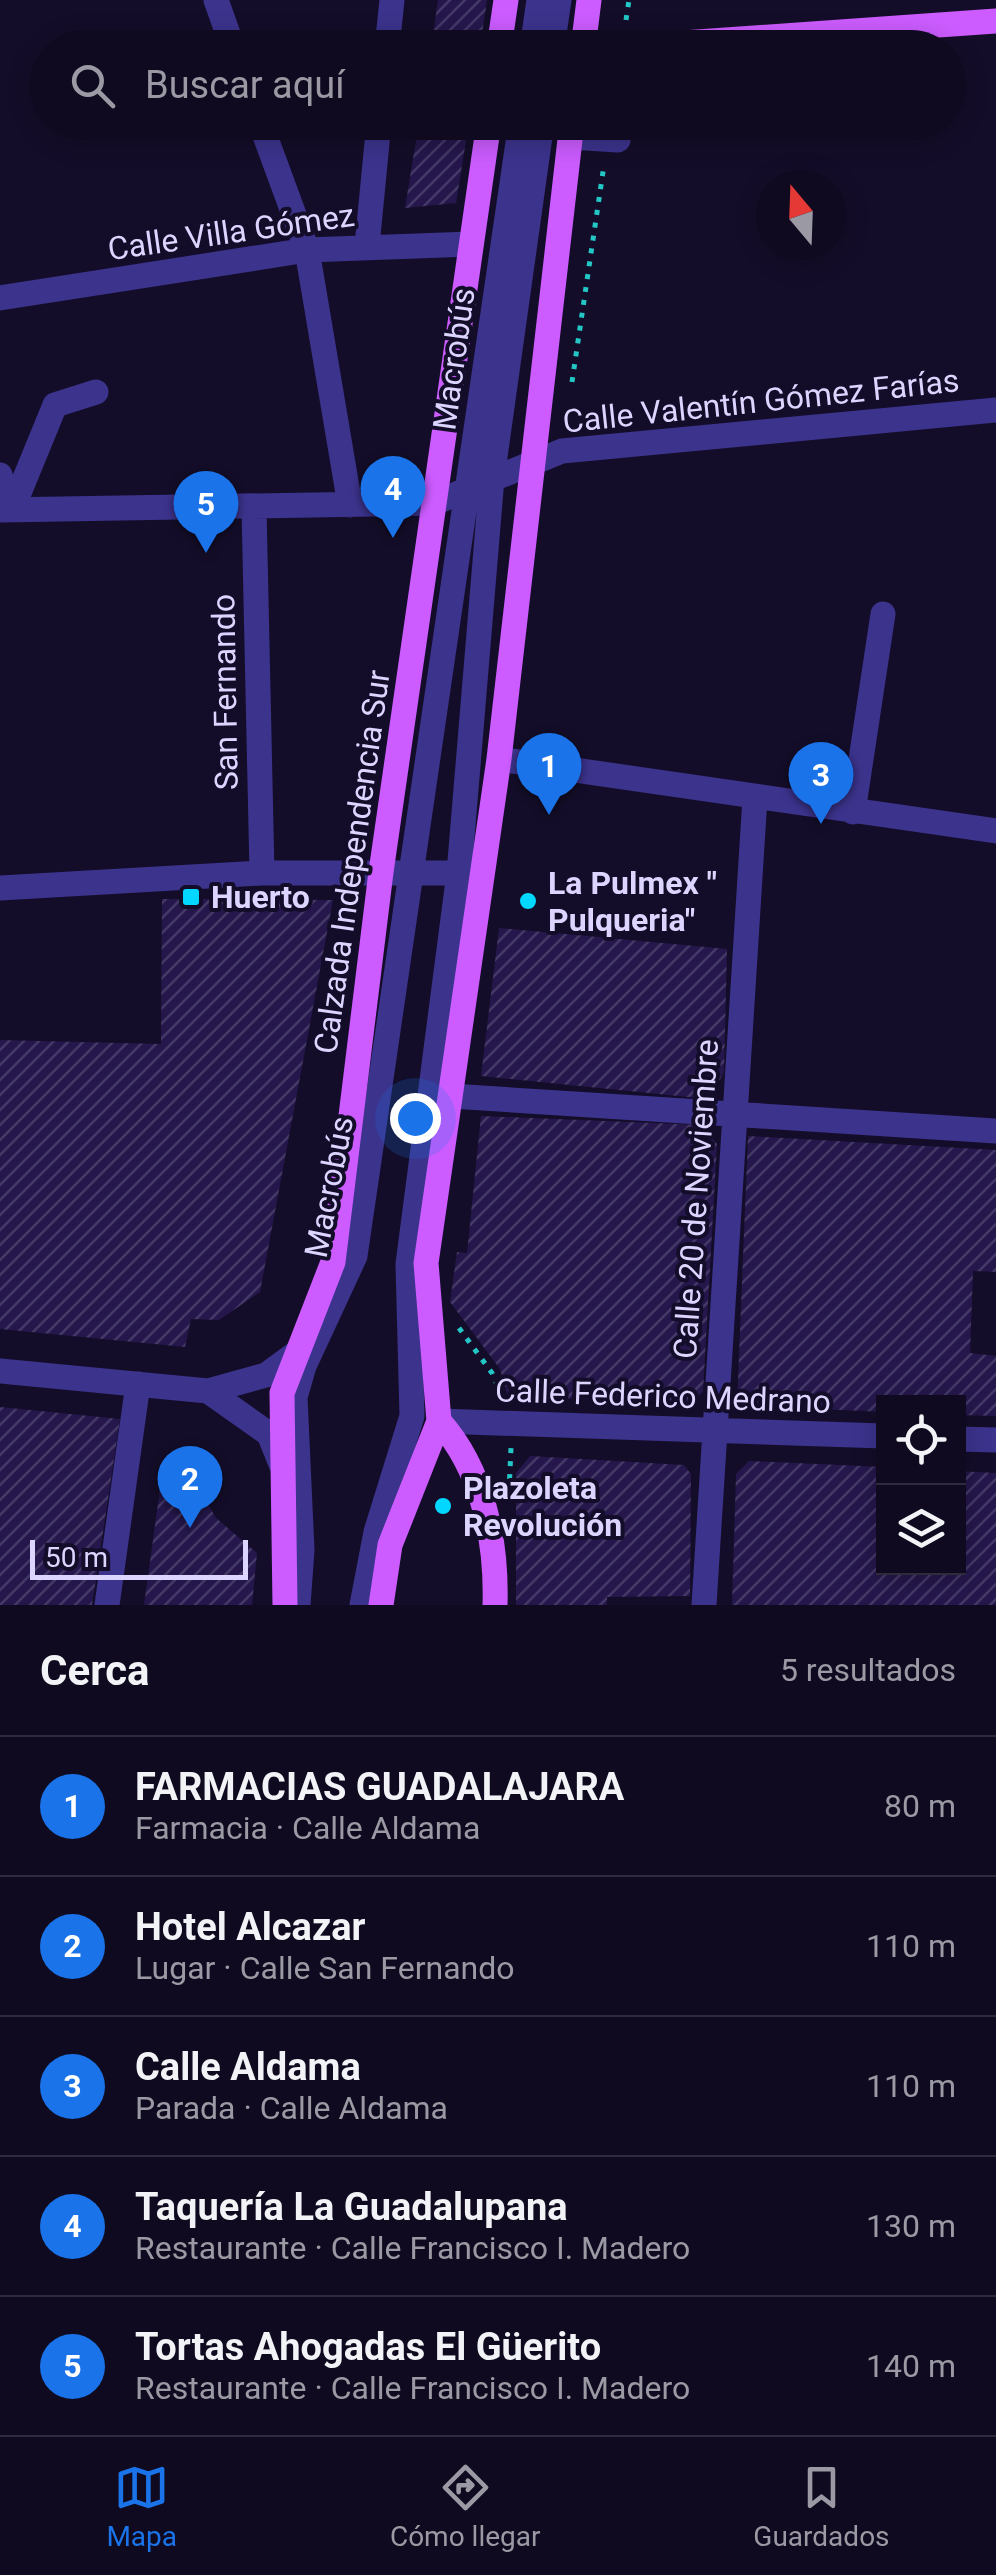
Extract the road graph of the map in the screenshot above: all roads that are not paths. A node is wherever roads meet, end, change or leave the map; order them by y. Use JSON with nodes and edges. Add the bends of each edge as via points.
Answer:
{"nodes":[{"id":1,"x":216,"y":0,"type":"edge"},
{"id":2,"x":392,"y":0,"type":"edge"},
{"id":3,"x":506,"y":0,"type":"edge"},
{"id":4,"x":538,"y":0,"type":"edge"},
{"id":5,"x":558,"y":0,"type":"edge"},
{"id":6,"x":589,"y":0,"type":"edge"},
{"id":7,"x":996,"y":21,"type":"edge"},
{"id":8,"x":227,"y":30,"type":"edge"},
{"id":9,"x":389,"y":30,"type":"edge"},
{"id":10,"x":502,"y":30,"type":"edge"},
{"id":11,"x":534,"y":30,"type":"edge"},
{"id":12,"x":554,"y":30,"type":"edge"},
{"id":13,"x":585,"y":30,"type":"edge"},
{"id":14,"x":868,"y":30,"type":"edge"},
{"id":15,"x":266,"y":140,"type":"edge"},
{"id":16,"x":378,"y":140,"type":"edge"},
{"id":17,"x":485,"y":140,"type":"edge"},
{"id":18,"x":518,"y":140,"type":"edge"},
{"id":19,"x":539,"y":140,"type":"edge"},
{"id":20,"x":570,"y":140,"type":"edge"},
{"id":21,"x":471,"y":244,"type":"junction"},
{"id":22,"x":367,"y":246,"type":"junction"},
{"id":23,"x":306,"y":250,"type":"junction"},
{"id":24,"x":0,"y":298,"type":"edge"},
{"id":25,"x":96,"y":392,"type":"dead end"},
{"id":26,"x":996,"y":410,"type":"edge"},
{"id":27,"x":533,"y":462,"type":"junction"},
{"id":28,"x":0,"y":475,"type":"edge"},
{"id":29,"x":492,"y":478,"type":"junction"},
{"id":30,"x":468,"y":488,"type":"junction"},
{"id":31,"x":434,"y":502,"type":"junction"},
{"id":32,"x":350,"y":505,"type":"junction"},
{"id":33,"x":254,"y":508,"type":"junction"},
{"id":34,"x":6,"y":510,"type":"edge"},
{"id":35,"x":883,"y":614,"type":"dead end"},
{"id":36,"x":499,"y":759,"type":"junction"},
{"id":37,"x":756,"y":798,"type":"junction"},
{"id":38,"x":853,"y":812,"type":"junction"},
{"id":39,"x":996,"y":831,"type":"edge"},
{"id":40,"x":381,"y":872,"type":"junction"},
{"id":41,"x":414,"y":872,"type":"junction"},
{"id":42,"x":262,"y":873,"type":"junction"},
{"id":43,"x":470,"y":873,"type":"junction"},
{"id":44,"x":0,"y":888,"type":"edge"},
{"id":45,"x":451,"y":1096,"type":"junction"},
{"id":46,"x":734,"y":1114,"type":"junction"},
{"id":47,"x":996,"y":1131,"type":"edge"},
{"id":48,"x":296,"y":1352,"type":"junction"},
{"id":49,"x":0,"y":1370,"type":"edge"},
{"id":50,"x":138,"y":1384,"type":"junction"},
{"id":51,"x":208,"y":1391,"type":"junction"},
{"id":52,"x":439,"y":1422,"type":"junction"},
{"id":53,"x":712,"y":1430,"type":"junction"},
{"id":54,"x":876,"y":1436,"type":"edge"},
{"id":55,"x":966,"y":1439,"type":"edge"},
{"id":56,"x":996,"y":1440,"type":"edge"},
{"id":57,"x":281,"y":1464,"type":"junction"},
{"id":58,"x":107,"y":1605,"type":"edge"},
{"id":59,"x":285,"y":1605,"type":"edge"},
{"id":60,"x":298,"y":1605,"type":"edge"},
{"id":61,"x":362,"y":1605,"type":"edge"},
{"id":62,"x":380,"y":1605,"type":"edge"},
{"id":63,"x":495,"y":1605,"type":"edge"},
{"id":64,"x":704,"y":1605,"type":"edge"}],
"edges":[{"from":1,"to":8,"type":"street"},
{"from":2,"to":9,"type":"street"},
{"from":3,"to":10,"type":"main road"},
{"from":4,"to":11,"type":"street"},
{"from":5,"to":12,"type":"street"},
{"from":6,"to":13,"type":"main road"},
{"from":7,"to":14,"type":"main road"},
{"from":15,"to":23,"type":"street"},
{"from":16,"to":22,"type":"street"},
{"from":17,"to":21,"type":"main road","name":"Calzada Independencia Sur"},
{"from":18,"to":30,"type":"street","name":"Macrobús"},
{"from":19,"to":29,"type":"street","name":"Macrobús"},
{"from":20,"to":27,"type":"main road"},
{"from":21,"to":22,"type":"street","name":"Calle Villa Gómez"},
{"from":21,"to":31,"type":"main road","name":"Calzada Independencia Sur"},
{"from":22,"to":23,"type":"street","name":"Calle Villa Gómez"},
{"from":23,"to":24,"type":"street","name":"Calle Villa Gómez"},
{"from":23,"to":32,"type":"street"},
{"from":25,"to":34,"type":"street","via":[[56,405]]},
{"from":26,"to":27,"type":"street","name":"Calle Valentín Gómez Farías","via":[[562,452]]},
{"from":27,"to":29,"type":"street","name":"Calle Valentín Gómez Farías"},
{"from":27,"to":36,"type":"main road"},
{"from":28,"to":34,"type":"street"},
{"from":29,"to":30,"type":"street","name":"Calle Valentín Gómez Farías"},
{"from":29,"to":43,"type":"street","name":"Macrobús"},
{"from":30,"to":31,"type":"street","name":"Calle Valentín Gómez Farías"},
{"from":30,"to":41,"type":"street","name":"Macrobús"},
{"from":31,"to":32,"type":"street"},
{"from":31,"to":40,"type":"main road","name":"Calzada Independencia Sur"},
{"from":32,"to":33,"type":"street"},
{"from":33,"to":34,"type":"street"},
{"from":33,"to":42,"type":"street","name":"San Fernando"},
{"from":35,"to":38,"type":"street"},
{"from":36,"to":37,"type":"street"},
{"from":36,"to":43,"type":"main road"},
{"from":37,"to":38,"type":"street"},
{"from":37,"to":46,"type":"street","name":"Calle 20 de Noviembre"},
{"from":38,"to":39,"type":"street"},
{"from":40,"to":41,"type":"street"},
{"from":40,"to":42,"type":"street"},
{"from":40,"to":48,"type":"main road","name":"Calzada Independencia Sur","via":[[334,1262]]},
{"from":41,"to":43,"type":"street"},
{"from":41,"to":60,"type":"street","name":"Macrobús","via":[[355,1256],[296,1397]]},
{"from":42,"to":44,"type":"street"},
{"from":43,"to":45,"type":"main road"},
{"from":43,"to":61,"type":"street","name":"Macrobús","via":[[408,1264],[412,1416],[376,1532]]},
{"from":45,"to":46,"type":"street"},
{"from":45,"to":52,"type":"main road","via":[[426,1263]]},
{"from":46,"to":47,"type":"street"},
{"from":46,"to":53,"type":"street","name":"Calle 20 de Noviembre"},
{"from":48,"to":51,"type":"street","via":[[266,1375]]},
{"from":48,"to":57,"type":"main road","name":"Calzada Independencia Sur","via":[[282,1392]]},
{"from":49,"to":50,"type":"street"},
{"from":50,"to":51,"type":"street"},
{"from":50,"to":58,"type":"street"},
{"from":51,"to":57,"type":"street","via":[[269,1434]]},
{"from":52,"to":53,"type":"street","name":"Calle Federico Medrano"},
{"from":52,"to":62,"type":"main road","via":[[390,1545]]},
{"from":52,"to":63,"type":"main road","via":[[464,1448],[497,1554]]},
{"from":53,"to":54,"type":"street","name":"Calle Federico Medrano"},
{"from":53,"to":64,"type":"street","name":"Calle 20 de Noviembre"},
{"from":55,"to":56,"type":"street"},
{"from":57,"to":59,"type":"main road","name":"Calzada Independencia Sur"}]}
